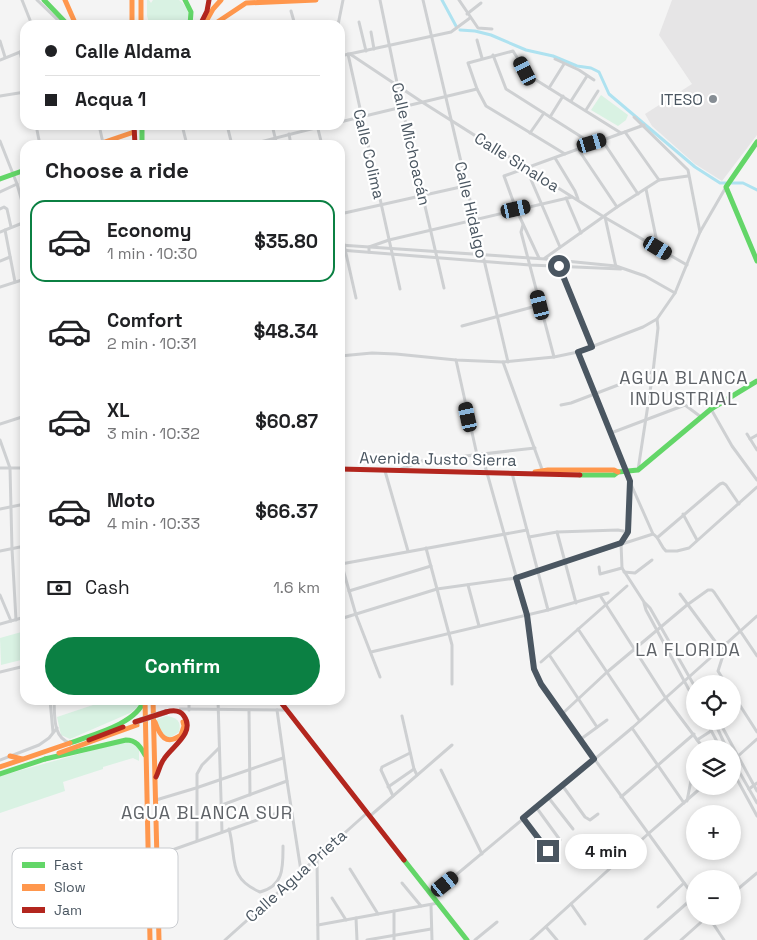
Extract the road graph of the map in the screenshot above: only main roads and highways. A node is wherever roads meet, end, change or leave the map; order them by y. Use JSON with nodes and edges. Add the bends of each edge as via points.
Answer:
{"nodes":[{"id":1,"x":44,"y":0,"type":"edge"},
{"id":2,"x":65,"y":0,"type":"edge"},
{"id":3,"x":132,"y":0,"type":"edge"},
{"id":4,"x":141,"y":0,"type":"edge"},
{"id":5,"x":184,"y":0,"type":"edge"},
{"id":6,"x":209,"y":0,"type":"edge"},
{"id":7,"x":221,"y":0,"type":"edge"},
{"id":8,"x":246,"y":0,"type":"edge"},
{"id":9,"x":270,"y":0,"type":"edge"},
{"id":10,"x":282,"y":0,"type":"edge"},
{"id":11,"x":316,"y":0,"type":"edge"},
{"id":12,"x":142,"y":15,"type":"junction"},
{"id":13,"x":63,"y":20,"type":"edge"},
{"id":14,"x":73,"y":20,"type":"edge"},
{"id":15,"x":132,"y":20,"type":"edge"},
{"id":16,"x":142,"y":20,"type":"edge"},
{"id":17,"x":144,"y":20,"type":"edge"},
{"id":18,"x":190,"y":20,"type":"edge"},
{"id":19,"x":202,"y":20,"type":"edge"},
{"id":20,"x":207,"y":20,"type":"edge"},
{"id":21,"x":219,"y":20,"type":"edge"},
{"id":22,"x":220,"y":20,"type":"edge"},
{"id":23,"x":134,"y":132,"type":"joint"},
{"id":24,"x":111,"y":140,"type":"edge"},
{"id":25,"x":135,"y":140,"type":"edge"},
{"id":26,"x":757,"y":142,"type":"edge"},
{"id":27,"x":20,"y":172,"type":"edge"},
{"id":28,"x":0,"y":178,"type":"edge"},
{"id":29,"x":757,"y":261,"type":"edge"},
{"id":30,"x":757,"y":381,"type":"edge"},
{"id":31,"x":345,"y":470,"type":"edge"},
{"id":32,"x":142,"y":705,"type":"edge"},
{"id":33,"x":145,"y":705,"type":"edge"},
{"id":34,"x":153,"y":705,"type":"edge"},
{"id":35,"x":284,"y":705,"type":"edge"},
{"id":36,"x":166,"y":713,"type":"junction"},
{"id":37,"x":154,"y":720,"type":"junction"},
{"id":38,"x":136,"y":724,"type":"junction"},
{"id":39,"x":70,"y":743,"type":"junction"},
{"id":40,"x":25,"y":758,"type":"junction"},
{"id":41,"x":146,"y":758,"type":"junction"},
{"id":42,"x":45,"y":759,"type":"junction"},
{"id":43,"x":13,"y":762,"type":"junction"},
{"id":44,"x":0,"y":767,"type":"edge"},
{"id":45,"x":1,"y":774,"type":"edge"},
{"id":46,"x":155,"y":780,"type":"junction"},
{"id":47,"x":148,"y":848,"type":"edge"},
{"id":48,"x":158,"y":848,"type":"edge"},
{"id":49,"x":467,"y":940,"type":"edge"}],
"edges":[{"from":1,"to":13,"type":"main road"},
{"from":2,"to":14,"type":"main road"},
{"from":3,"to":15,"type":"main road"},
{"from":4,"to":12,"type":"main road"},
{"from":5,"to":18,"type":"main road","via":[[191,12]]},
{"from":6,"to":19,"type":"main road"},
{"from":7,"to":20,"type":"main road"},
{"from":8,"to":21,"type":"main road"},
{"from":9,"to":10,"type":"main road"},
{"from":11,"to":22,"type":"main road","via":[[246,3]]},
{"from":12,"to":16,"type":"main road"},
{"from":12,"to":17,"type":"main road"},
{"from":23,"to":24,"type":"main road"},
{"from":23,"to":25,"type":"main road"},
{"from":26,"to":29,"type":"main road","via":[[726,186]]},
{"from":27,"to":28,"type":"main road"},
{"from":30,"to":31,"type":"main road","name":"Avenida Justo Sierra","via":[[711,409],[638,470],[614,475]]},
{"from":32,"to":39,"type":"main road","via":[[131,717]]},
{"from":33,"to":41,"type":"main road"},
{"from":34,"to":37,"type":"main road"},
{"from":35,"to":49,"type":"main road"},
{"from":36,"to":37,"type":"main road","via":[[177,715],[183,722],[183,732],[174,740],[162,737]]},
{"from":36,"to":38,"type":"main road","bridge":true},
{"from":36,"to":46,"type":"main road","via":[[180,712],[188,727],[164,757]]},
{"from":37,"to":46,"type":"main road"},
{"from":38,"to":39,"type":"main road"},
{"from":38,"to":42,"type":"main road"},
{"from":39,"to":40,"type":"main road"},
{"from":40,"to":43,"type":"main road"},
{"from":40,"to":43,"type":"main road","via":[[10,756]]},
{"from":41,"to":42,"type":"main road","via":[[136,742],[128,740]]},
{"from":41,"to":47,"type":"main road"},
{"from":42,"to":45,"type":"main road"},
{"from":43,"to":44,"type":"main road"},
{"from":43,"to":45,"type":"main road","via":[[13,767]]},
{"from":46,"to":48,"type":"main road"}]}
